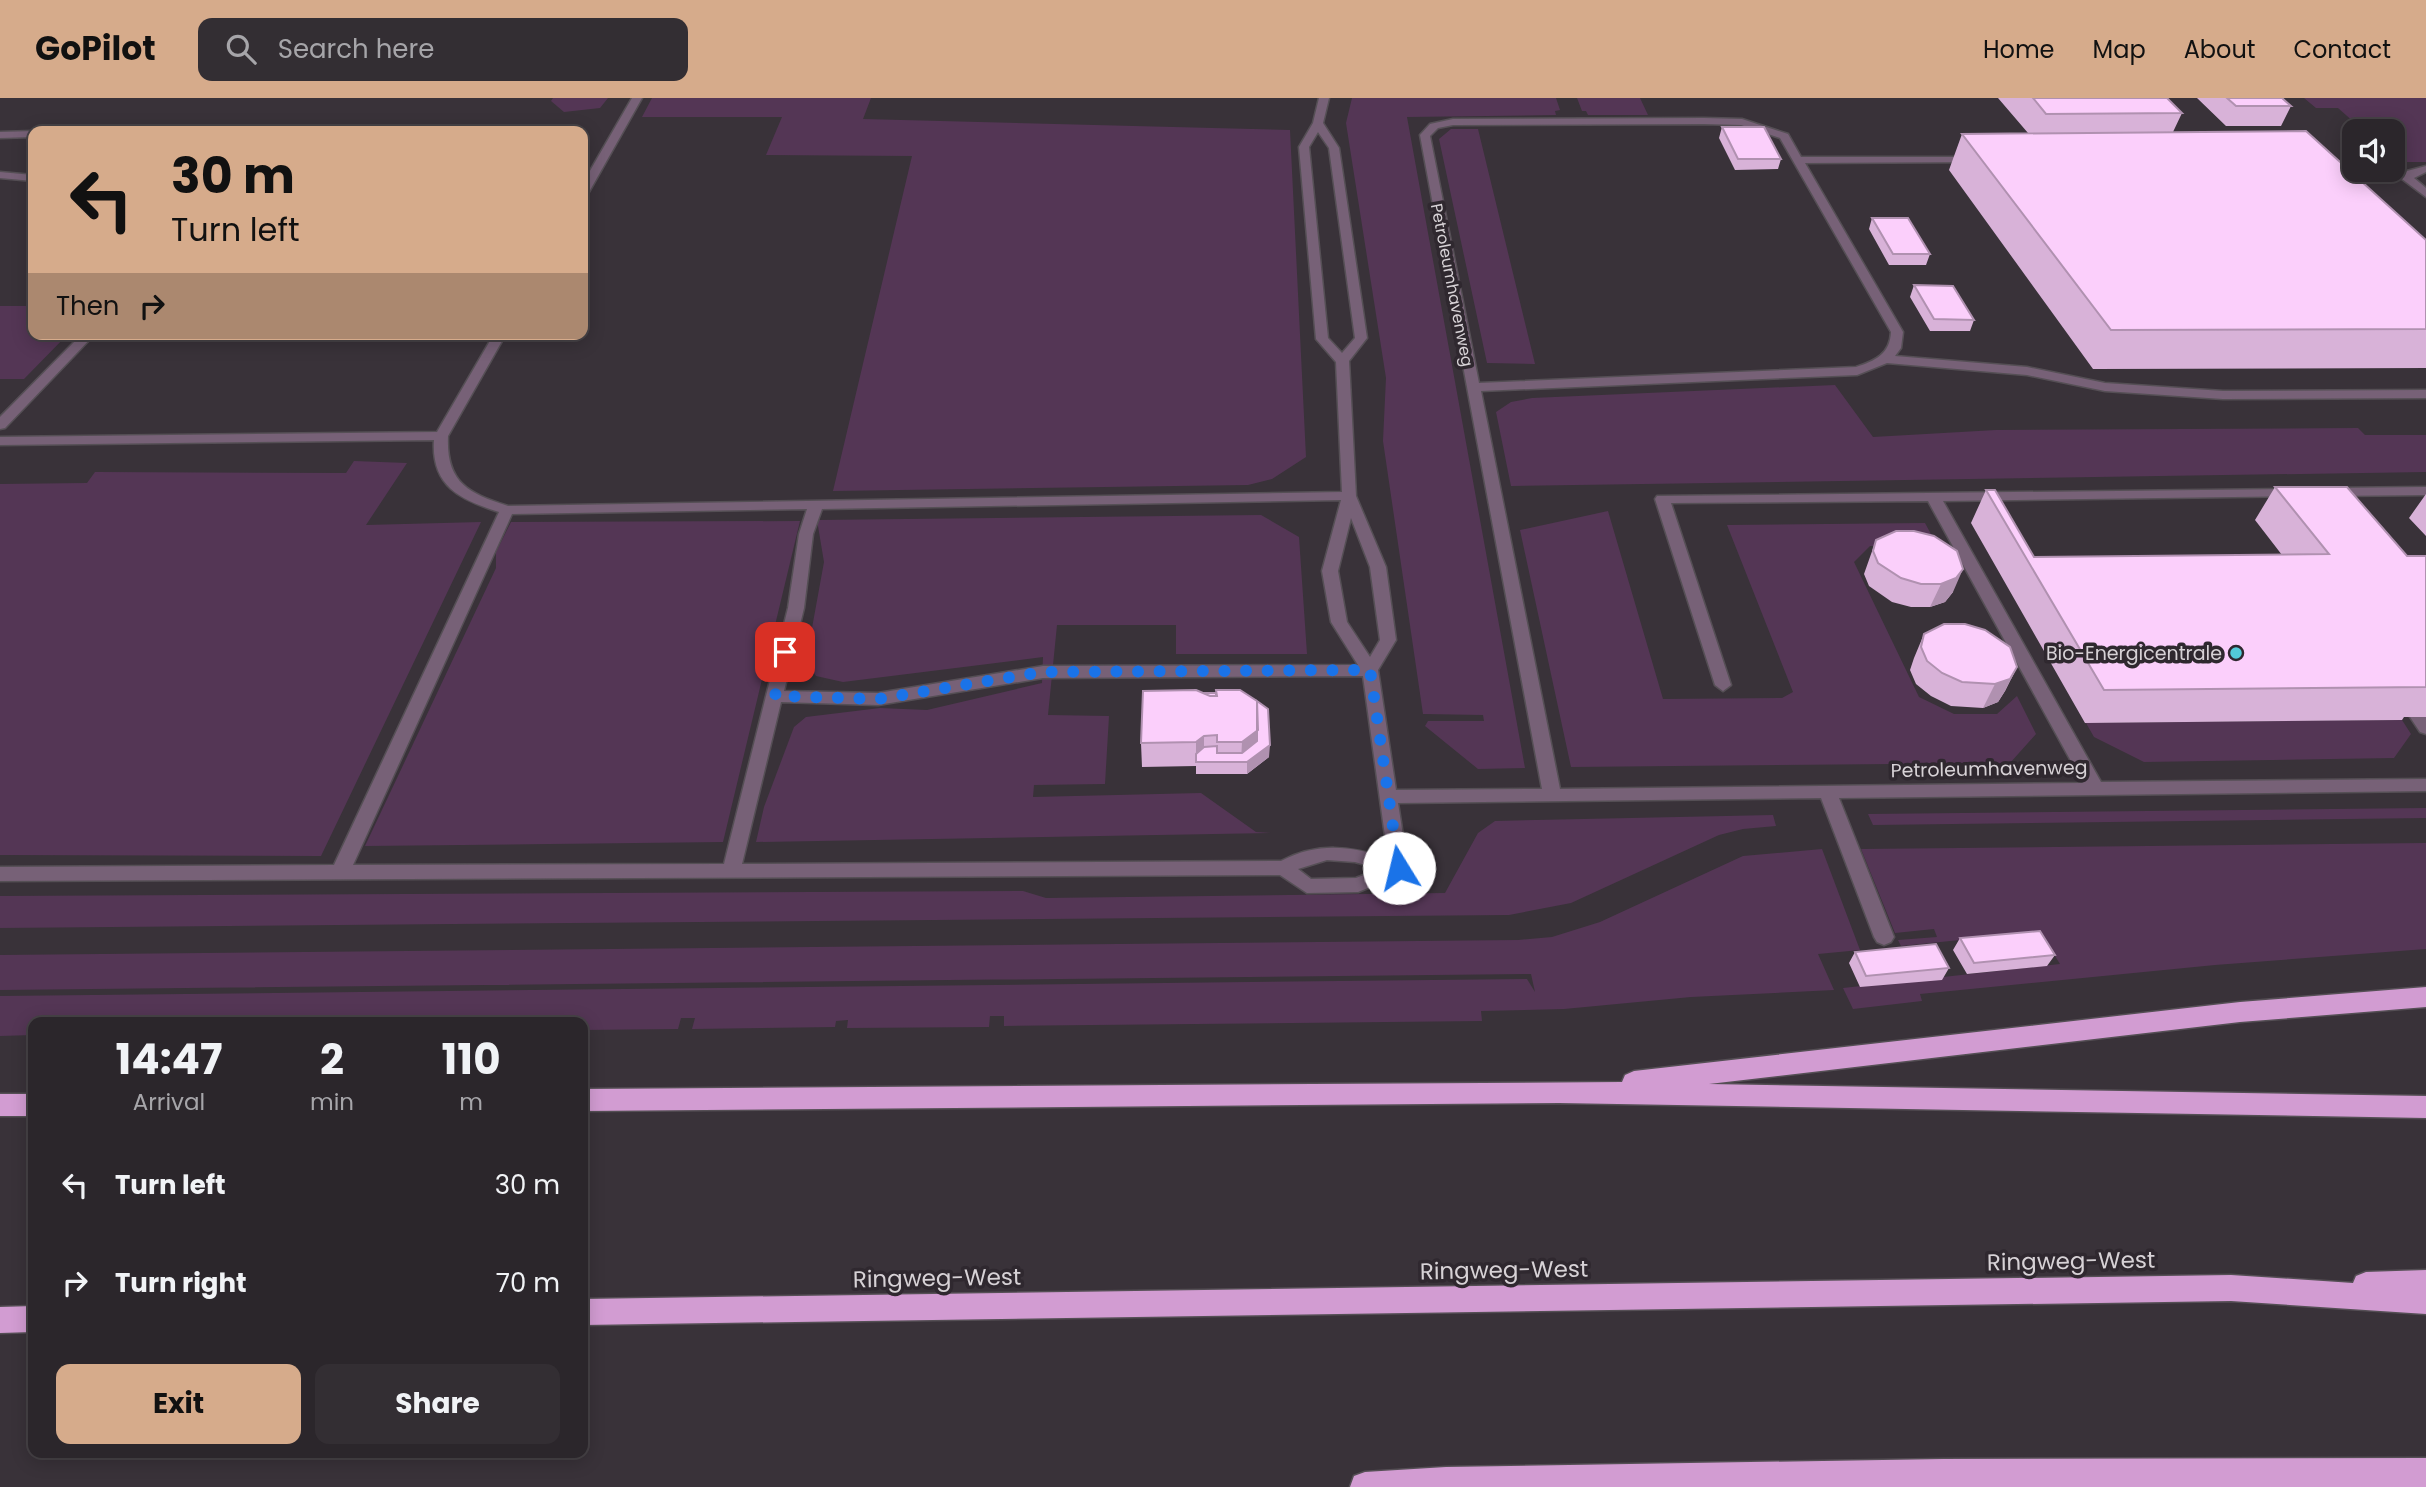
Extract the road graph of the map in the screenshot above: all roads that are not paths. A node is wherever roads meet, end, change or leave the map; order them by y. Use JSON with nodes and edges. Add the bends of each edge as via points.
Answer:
{"nodes":[{"id":1,"x":637,"y":98,"type":"edge"},
{"id":2,"x":1324,"y":98,"type":"edge"},
{"id":3,"x":1318,"y":123,"type":"junction"},
{"id":4,"x":28,"y":134,"type":"edge"},
{"id":5,"x":0,"y":135,"type":"edge"},
{"id":6,"x":1989,"y":159,"type":"edge"},
{"id":7,"x":1798,"y":160,"type":"junction"},
{"id":8,"x":2426,"y":169,"type":"edge"},
{"id":9,"x":588,"y":175,"type":"edge"},
{"id":10,"x":28,"y":178,"type":"edge"},
{"id":11,"x":3,"y":179,"type":"edge"},
{"id":12,"x":2426,"y":194,"type":"edge"},
{"id":13,"x":83,"y":340,"type":"edge"},
{"id":14,"x":497,"y":340,"type":"edge"},
{"id":15,"x":1886,"y":359,"type":"junction"},
{"id":16,"x":1342,"y":361,"type":"junction"},
{"id":17,"x":1472,"y":387,"type":"junction"},
{"id":18,"x":2426,"y":394,"type":"edge"},
{"id":19,"x":0,"y":425,"type":"edge"},
{"id":20,"x":441,"y":436,"type":"junction"},
{"id":21,"x":0,"y":441,"type":"edge"},
{"id":22,"x":2426,"y":491,"type":"edge"},
{"id":23,"x":1349,"y":496,"type":"junction"},
{"id":24,"x":1934,"y":498,"type":"junction"},
{"id":25,"x":816,"y":505,"type":"junction"},
{"id":26,"x":507,"y":510,"type":"junction"},
{"id":27,"x":1370,"y":670,"type":"junction"},
{"id":28,"x":1723,"y":685,"type":"dead end"},
{"id":29,"x":775,"y":696,"type":"junction"},
{"id":30,"x":2426,"y":785,"type":"edge"},
{"id":31,"x":2095,"y":788,"type":"junction"},
{"id":32,"x":1827,"y":791,"type":"junction"},
{"id":33,"x":1552,"y":794,"type":"junction"},
{"id":34,"x":1388,"y":797,"type":"junction"},
{"id":35,"x":1283,"y":868,"type":"junction"},
{"id":36,"x":1399,"y":868,"type":"junction"},
{"id":37,"x":731,"y":871,"type":"junction"},
{"id":38,"x":340,"y":873,"type":"junction"},
{"id":39,"x":0,"y":874,"type":"edge"},
{"id":40,"x":1884,"y":937,"type":"dead end"},
{"id":41,"x":2426,"y":998,"type":"edge"},
{"id":42,"x":1559,"y":1092,"type":"junction"},
{"id":43,"x":588,"y":1100,"type":"edge"},
{"id":44,"x":0,"y":1105,"type":"edge"},
{"id":45,"x":28,"y":1105,"type":"edge"},
{"id":46,"x":2426,"y":1107,"type":"edge"},
{"id":47,"x":2426,"y":1283,"type":"edge"},
{"id":48,"x":2231,"y":1288,"type":"junction"},
{"id":49,"x":2426,"y":1301,"type":"edge"},
{"id":50,"x":588,"y":1312,"type":"edge"},
{"id":51,"x":28,"y":1319,"type":"edge"},
{"id":52,"x":0,"y":1320,"type":"edge"},
{"id":53,"x":2426,"y":1473,"type":"edge"},
{"id":54,"x":1365,"y":1487,"type":"edge"}],
"edges":[{"from":1,"to":9,"type":"street"},
{"from":2,"to":3,"type":"street"},
{"from":3,"to":16,"type":"street","via":[[1304,147],[1322,339]]},
{"from":3,"to":16,"type":"street","via":[[1334,148],[1361,338]]},
{"from":4,"to":5,"type":"street"},
{"from":6,"to":7,"type":"street"},
{"from":7,"to":15,"type":"street","via":[[1897,332],[1898,342]]},
{"from":7,"to":17,"type":"street","name":"Petroleumhavenweg","via":[[1784,136],[1742,122],[1453,122],[1428,130],[1425,139]]},
{"from":8,"to":12,"type":"street","via":[[2411,173],[2409,179]]},
{"from":10,"to":11,"type":"street"},
{"from":13,"to":19,"type":"street"},
{"from":14,"to":20,"type":"street"},
{"from":15,"to":17,"type":"street","via":[[1835,374]]},
{"from":15,"to":18,"type":"street","via":[[2027,371],[2105,387],[2223,395]]},
{"from":16,"to":23,"type":"street"},
{"from":17,"to":33,"type":"street","name":"Petroleumhavenweg"},
{"from":20,"to":21,"type":"street"},
{"from":20,"to":26,"type":"street","via":[[441,468],[452,484],[485,504]]},
{"from":22,"to":24,"type":"street"},
{"from":23,"to":25,"type":"street"},
{"from":23,"to":27,"type":"street","via":[[1378,566],[1388,640]]},
{"from":23,"to":27,"type":"street","via":[[1329,571],[1339,622]]},
{"from":24,"to":28,"type":"street","via":[[1662,499]]},
{"from":24,"to":31,"type":"street"},
{"from":25,"to":26,"type":"street"},
{"from":25,"to":29,"type":"street"},
{"from":26,"to":38,"type":"street"},
{"from":27,"to":29,"type":"street","via":[[1043,672],[878,699]]},
{"from":27,"to":34,"type":"street"},
{"from":29,"to":37,"type":"street"},
{"from":30,"to":31,"type":"street","name":"Petroleumhavenweg"},
{"from":31,"to":32,"type":"street","name":"Petroleumhavenweg"},
{"from":32,"to":33,"type":"street","name":"Petroleumhavenweg"},
{"from":32,"to":40,"type":"street"},
{"from":33,"to":34,"type":"street","name":"Petroleumhavenweg"},
{"from":34,"to":36,"type":"street"},
{"from":35,"to":36,"type":"street","via":[[1305,855],[1349,852]]},
{"from":35,"to":36,"type":"street","via":[[1307,886],[1358,884]]},
{"from":35,"to":37,"type":"street"},
{"from":37,"to":38,"type":"street"},
{"from":38,"to":39,"type":"street"},
{"from":41,"to":42,"type":"highway","via":[[2241,1012]]},
{"from":42,"to":43,"type":"highway"},
{"from":42,"to":46,"type":"highway"},
{"from":44,"to":45,"type":"highway"},
{"from":47,"to":48,"type":"highway"},
{"from":48,"to":49,"type":"highway","name":"Ringweg-West"},
{"from":48,"to":50,"type":"highway","name":"Ringweg-West"},
{"from":51,"to":52,"type":"highway"},
{"from":53,"to":54,"type":"highway","via":[[1943,1474]]}]}
